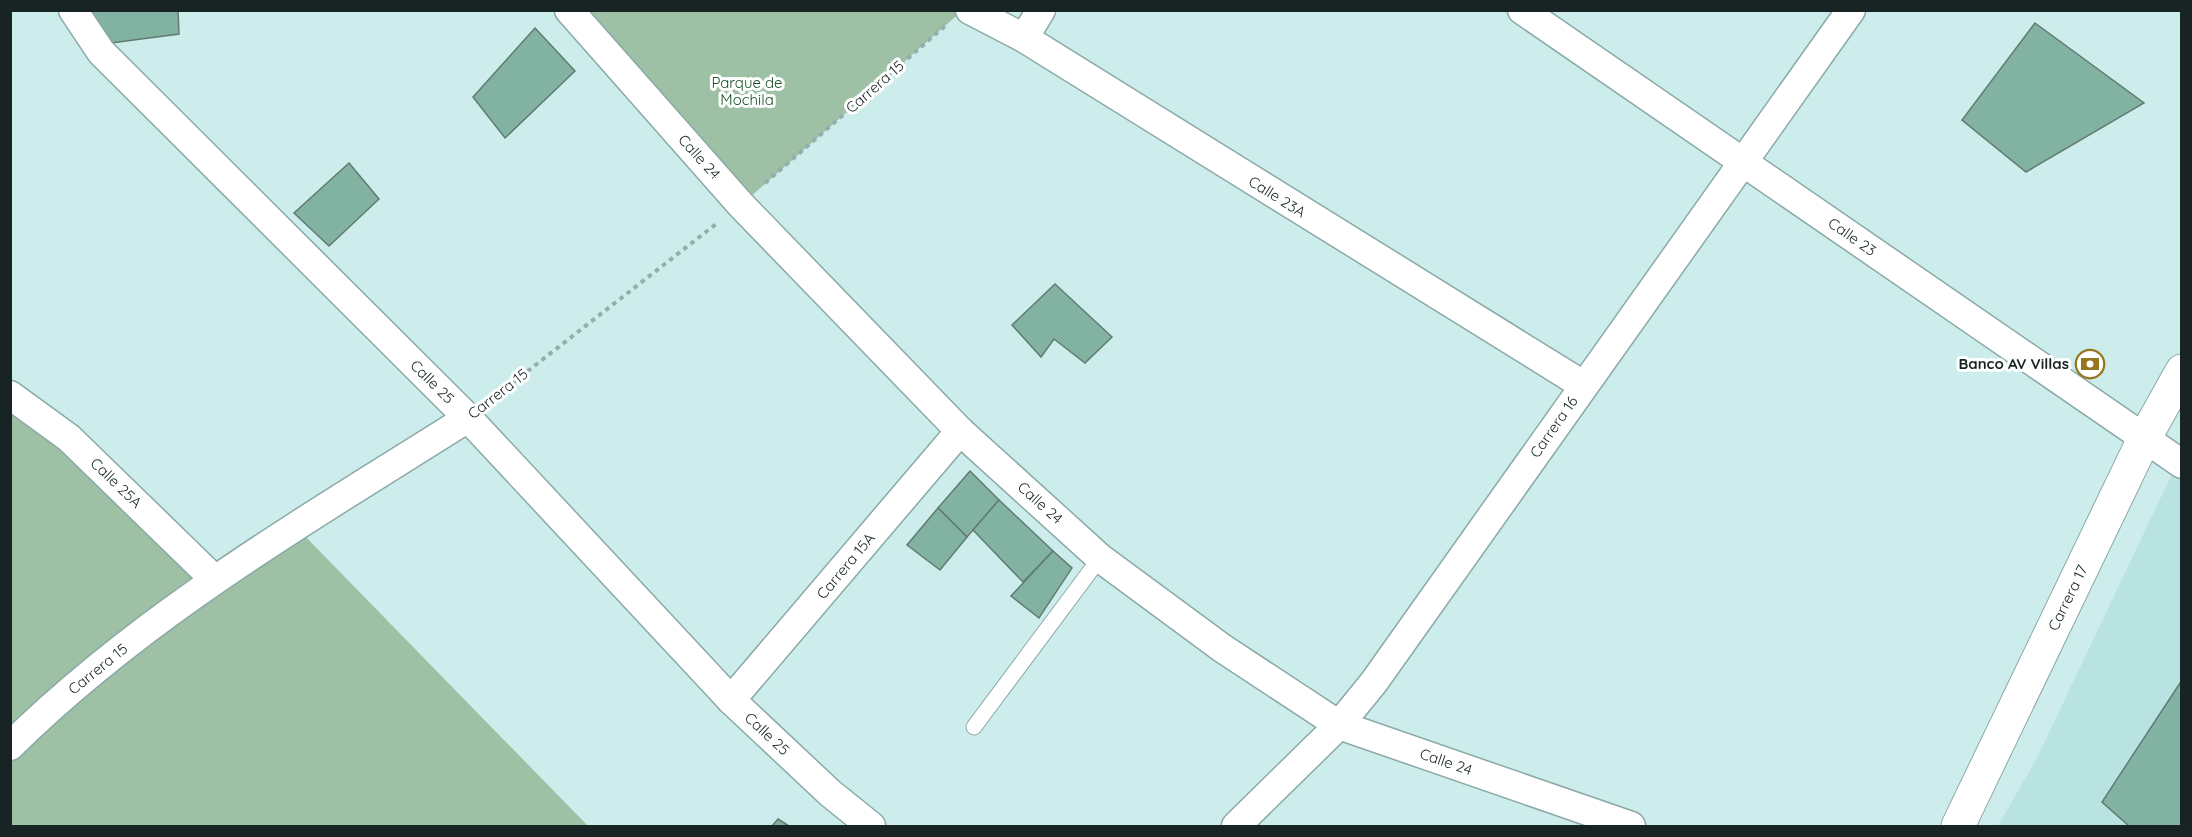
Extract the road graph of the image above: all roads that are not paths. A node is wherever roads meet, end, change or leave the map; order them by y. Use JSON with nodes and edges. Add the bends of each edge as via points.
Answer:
{"nodes":[{"id":1,"x":73,"y":10,"type":"edge"},
{"id":2,"x":568,"y":10,"type":"edge"},
{"id":3,"x":1041,"y":10,"type":"edge"},
{"id":4,"x":1522,"y":10,"type":"edge"},
{"id":5,"x":1851,"y":10,"type":"edge"},
{"id":6,"x":962,"y":14,"type":"edge"},
{"id":7,"x":1024,"y":38,"type":"junction"},
{"id":8,"x":1743,"y":161,"type":"junction"},
{"id":9,"x":2181,"y":371,"type":"edge"},
{"id":10,"x":1583,"y":385,"type":"junction"},
{"id":11,"x":10,"y":395,"type":"edge"},
{"id":12,"x":468,"y":418,"type":"junction"},
{"id":13,"x":960,"y":431,"type":"junction"},
{"id":14,"x":2144,"y":439,"type":"junction"},
{"id":15,"x":2181,"y":464,"type":"edge"},
{"id":16,"x":1101,"y":558,"type":"junction"},
{"id":17,"x":214,"y":579,"type":"junction"},
{"id":18,"x":731,"y":700,"type":"junction"},
{"id":19,"x":1339,"y":725,"type":"junction"},
{"id":20,"x":975,"y":727,"type":"dead end"},
{"id":21,"x":10,"y":746,"type":"edge"},
{"id":22,"x":872,"y":826,"type":"edge"},
{"id":23,"x":1236,"y":826,"type":"edge"},
{"id":24,"x":1631,"y":826,"type":"edge"},
{"id":25,"x":1958,"y":826,"type":"edge"}],
"edges":[{"from":1,"to":12,"type":"street","name":"Calle 25","via":[[101,52]]},
{"from":2,"to":13,"type":"street","name":"Calle 24","via":[[741,205]]},
{"from":3,"to":7,"type":"street"},
{"from":4,"to":8,"type":"street","name":"Calle 23"},
{"from":5,"to":8,"type":"street","name":"Carrera 16"},
{"from":6,"to":7,"type":"street","name":"Calle 23A"},
{"from":7,"to":10,"type":"street","name":"Calle 23A"},
{"from":8,"to":10,"type":"street","name":"Carrera 16"},
{"from":8,"to":14,"type":"street","name":"Calle 23"},
{"from":9,"to":14,"type":"main road","name":"Carrera 17"},
{"from":10,"to":19,"type":"street","name":"Carrera 16","via":[[1404,641]]},
{"from":11,"to":17,"type":"street","name":"Calle 25A","via":[[69,438]]},
{"from":12,"to":17,"type":"street","name":"Carrera 15"},
{"from":12,"to":18,"type":"street","name":"Calle 25"},
{"from":13,"to":16,"type":"street","name":"Calle 24"},
{"from":13,"to":18,"type":"street","name":"Carrera 15A"},
{"from":14,"to":15,"type":"street","name":"Calle 23"},
{"from":14,"to":25,"type":"main road","name":"Carrera 17"},
{"from":16,"to":19,"type":"street","name":"Calle 24","via":[[1222,648]]},
{"from":16,"to":20,"type":"lane"},
{"from":17,"to":21,"type":"street","name":"Carrera 15","via":[[116,653]]},
{"from":18,"to":22,"type":"street","name":"Calle 25","via":[[830,793]]},
{"from":19,"to":23,"type":"street","name":"Carrera 16"},
{"from":19,"to":24,"type":"street","name":"Calle 24"}]}
